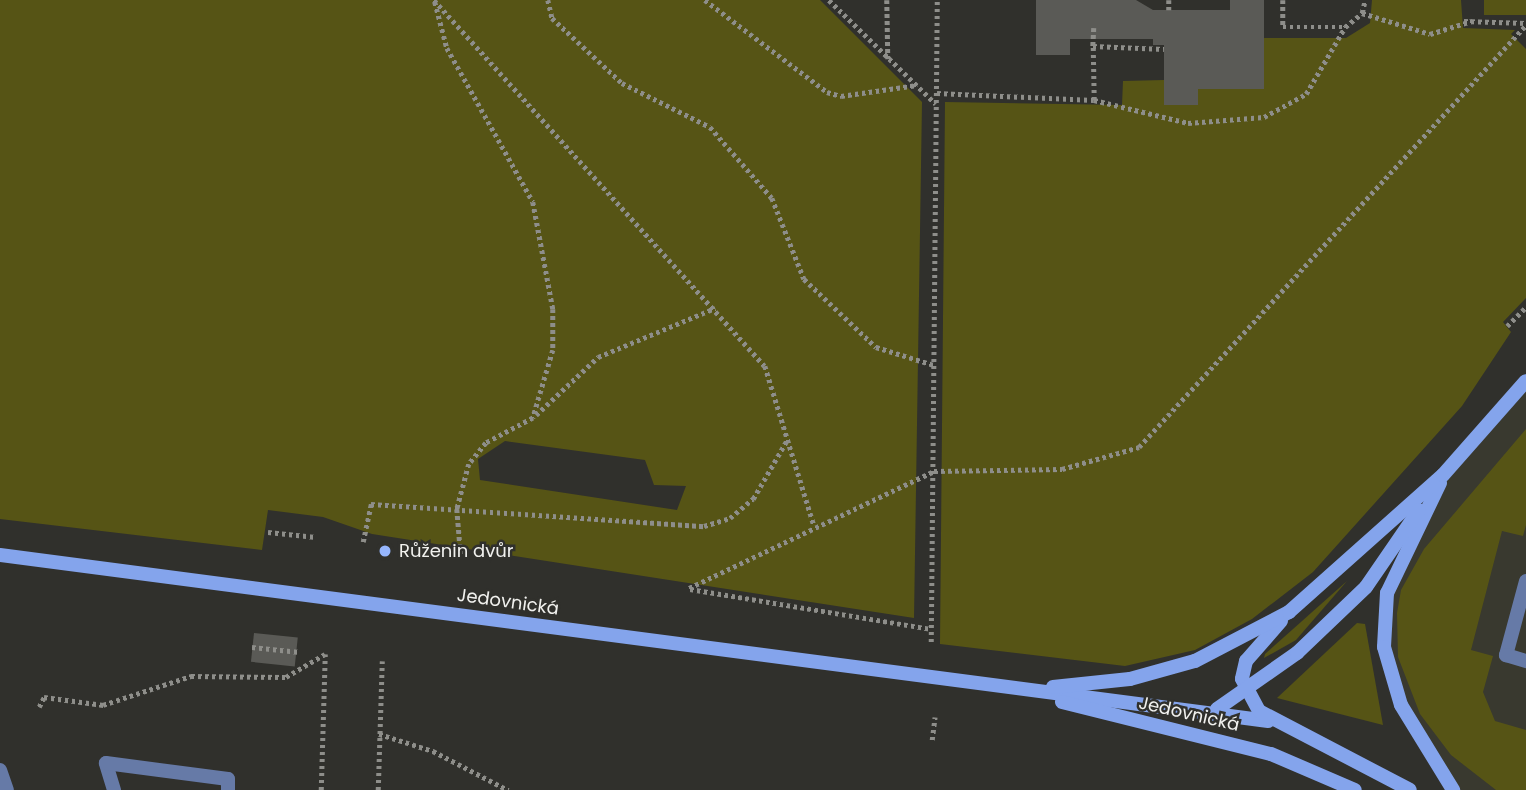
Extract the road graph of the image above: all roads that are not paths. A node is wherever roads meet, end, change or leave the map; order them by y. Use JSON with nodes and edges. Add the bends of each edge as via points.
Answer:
{"nodes":[{"id":1,"x":1526,"y":381,"type":"edge"},
{"id":2,"x":1443,"y":475,"type":"junction"},
{"id":3,"x":0,"y":555,"type":"edge"},
{"id":4,"x":1526,"y":581,"type":"edge"},
{"id":5,"x":1289,"y":612,"type":"junction"},
{"id":6,"x":1526,"y":661,"type":"edge"},
{"id":7,"x":1010,"y":688,"type":"junction"},
{"id":8,"x":1245,"y":693,"type":"junction"},
{"id":9,"x":1212,"y":711,"type":"junction"},
{"id":10,"x":1268,"y":721,"type":"junction"},
{"id":11,"x":0,"y":770,"type":"edge"},
{"id":12,"x":7,"y":790,"type":"edge"},
{"id":13,"x":114,"y":790,"type":"edge"},
{"id":14,"x":228,"y":790,"type":"edge"},
{"id":15,"x":1355,"y":790,"type":"edge"},
{"id":16,"x":1410,"y":790,"type":"edge"},
{"id":17,"x":1453,"y":790,"type":"edge"}],
"edges":[{"from":1,"to":2,"type":"main road"},
{"from":2,"to":5,"type":"main road"},
{"from":2,"to":8,"type":"main road","via":[[1366,587]]},
{"from":2,"to":17,"type":"main road","via":[[1387,593],[1384,647],[1401,705]]},
{"from":3,"to":7,"type":"main road","name":"Jedovnická"},
{"from":4,"to":6,"type":"street","via":[[1506,655]]},
{"from":5,"to":7,"type":"main road","via":[[1177,667],[1130,679]]},
{"from":5,"to":8,"type":"main road","name":"Jedovnická","via":[[1246,661]]},
{"from":7,"to":9,"type":"main road","name":"Jedovnická"},
{"from":7,"to":15,"type":"main road","name":"Jedovnická","via":[[1271,754]]},
{"from":8,"to":9,"type":"main road"},
{"from":8,"to":10,"type":"main road","name":"Jedovnická"},
{"from":9,"to":10,"type":"main road","name":"Jedovnická"},
{"from":10,"to":16,"type":"main road","name":"Jedovnická"},
{"from":11,"to":12,"type":"street"},
{"from":13,"to":14,"type":"street","via":[[106,764],[228,779]]}]}
